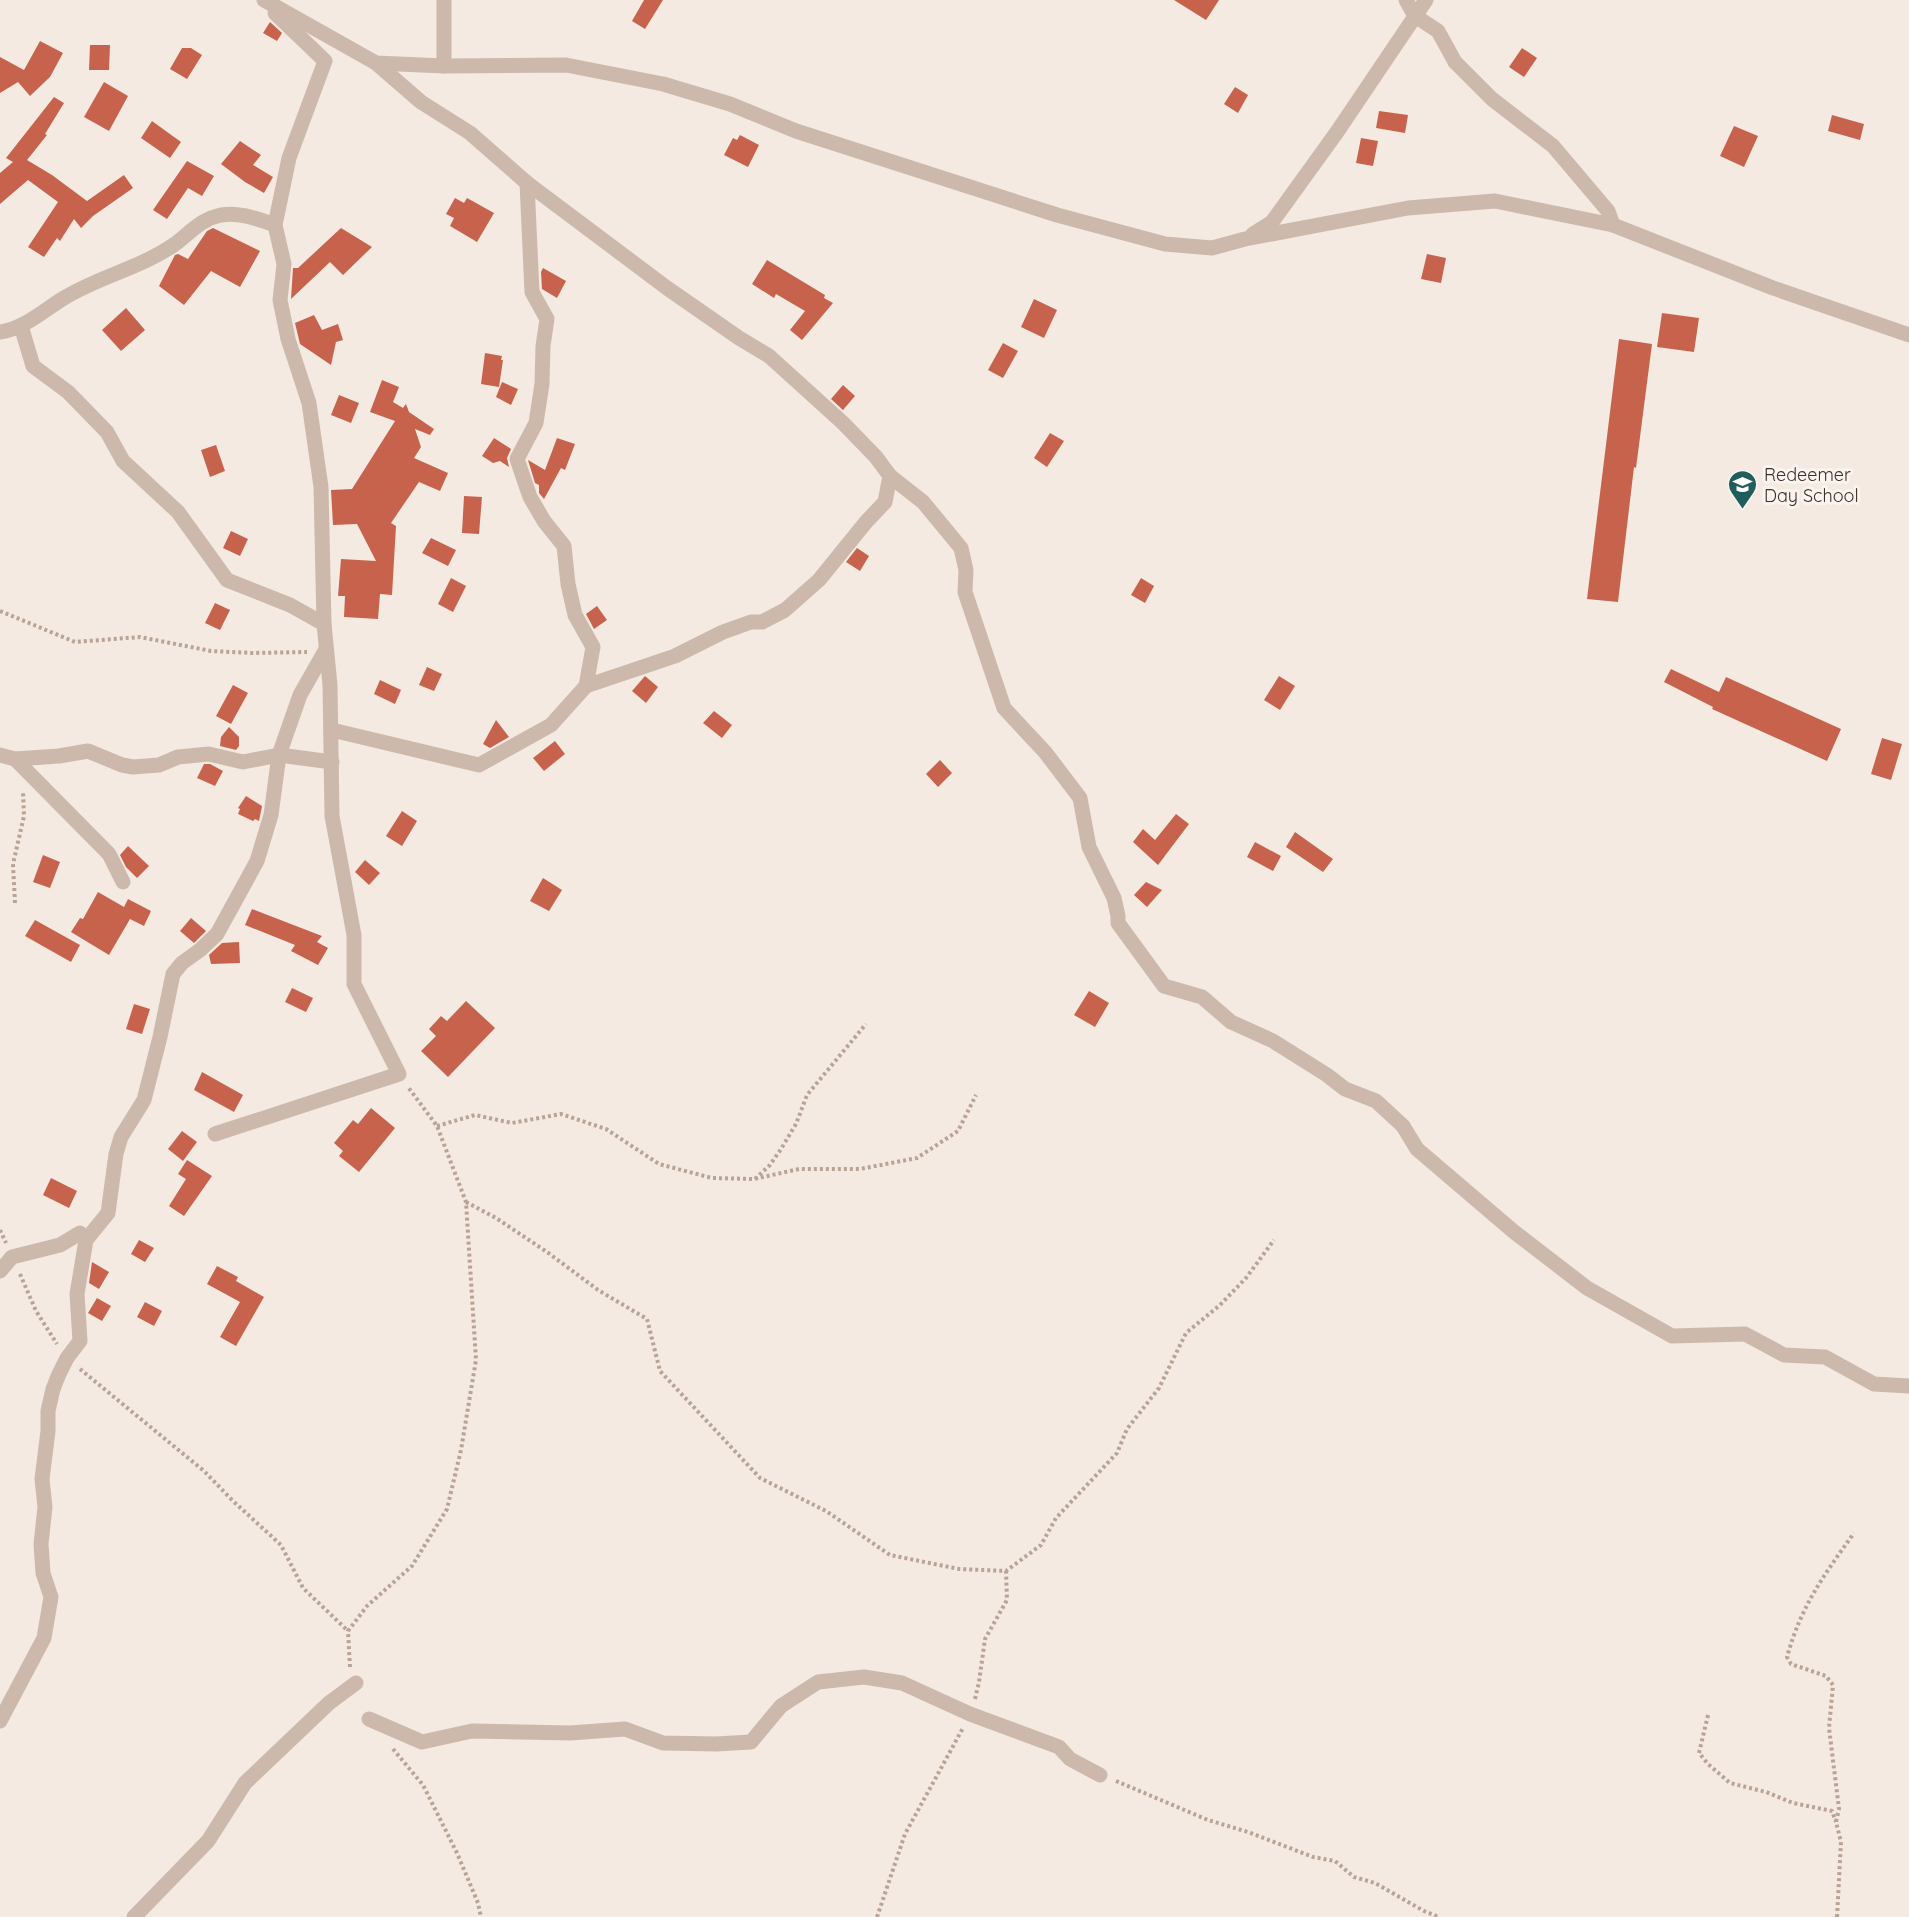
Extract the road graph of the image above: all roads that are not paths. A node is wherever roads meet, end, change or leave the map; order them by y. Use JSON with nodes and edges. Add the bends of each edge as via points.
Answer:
{"nodes":[{"id":1,"x":263,"y":0,"type":"edge"},
{"id":2,"x":444,"y":0,"type":"edge"},
{"id":3,"x":1406,"y":0,"type":"edge"},
{"id":4,"x":1426,"y":0,"type":"edge"},
{"id":5,"x":1415,"y":16,"type":"junction"},
{"id":6,"x":376,"y":63,"type":"junction"},
{"id":7,"x":444,"y":66,"type":"junction"},
{"id":8,"x":527,"y":183,"type":"junction"},
{"id":9,"x":275,"y":225,"type":"junction"},
{"id":10,"x":1613,"y":225,"type":"junction"},
{"id":11,"x":1245,"y":239,"type":"junction"},
{"id":12,"x":21,"y":326,"type":"junction"},
{"id":13,"x":0,"y":332,"type":"edge"},
{"id":14,"x":1909,"y":335,"type":"edge"},
{"id":15,"x":890,"y":476,"type":"junction"},
{"id":16,"x":324,"y":624,"type":"junction"},
{"id":17,"x":325,"y":651,"type":"junction"},
{"id":18,"x":586,"y":686,"type":"junction"},
{"id":19,"x":332,"y":730,"type":"junction"},
{"id":20,"x":279,"y":755,"type":"junction"},
{"id":21,"x":12,"y":760,"type":"edge"},
{"id":22,"x":332,"y":762,"type":"junction"},
{"id":23,"x":123,"y":882,"type":"dead end"},
{"id":24,"x":215,"y":1134,"type":"dead end"},
{"id":25,"x":80,"y":1233,"type":"dead end"},
{"id":26,"x":0,"y":1270,"type":"edge"},
{"id":27,"x":1909,"y":1386,"type":"edge"},
{"id":28,"x":356,"y":1683,"type":"road end"},
{"id":29,"x":369,"y":1719,"type":"dead end"},
{"id":30,"x":0,"y":1721,"type":"edge"},
{"id":31,"x":1100,"y":1775,"type":"road end"},
{"id":32,"x":134,"y":1917,"type":"edge"}],
"edges":[{"from":1,"to":6,"type":"street"},
{"from":1,"to":9,"type":"street","via":[[325,62],[289,159]]},
{"from":2,"to":7,"type":"street"},
{"from":3,"to":5,"type":"street"},
{"from":4,"to":5,"type":"street"},
{"from":5,"to":10,"type":"street","via":[[1438,31],[1455,62],[1492,99],[1553,146],[1608,211]]},
{"from":5,"to":11,"type":"street","via":[[1272,222]]},
{"from":6,"to":7,"type":"street"},
{"from":6,"to":8,"type":"street","via":[[421,102],[470,133]]},
{"from":7,"to":11,"type":"street","via":[[566,65],[663,84],[1058,215],[1165,244],[1212,248]]},
{"from":8,"to":15,"type":"street","via":[[667,288],[769,356],[843,423]]},
{"from":8,"to":18,"type":"street","via":[[532,292],[547,319],[536,423],[517,459],[530,497],[564,546],[575,615],[593,647]]},
{"from":9,"to":12,"type":"street","via":[[241,214],[201,221],[176,244],[135,267],[75,292]]},
{"from":9,"to":16,"type":"street","via":[[284,264],[280,300],[309,403],[321,487]]},
{"from":10,"to":11,"type":"street","via":[[1496,201],[1408,208]]},
{"from":10,"to":14,"type":"street","via":[[1773,288]]},
{"from":12,"to":13,"type":"street"},
{"from":12,"to":16,"type":"street","via":[[33,366],[68,392],[107,432],[123,461],[178,513],[227,580],[290,605]]},
{"from":15,"to":18,"type":"street","via":[[885,502],[819,580],[785,610],[762,622],[723,632],[675,656]]},
{"from":15,"to":27,"type":"street","via":[[923,502],[961,548],[965,592],[1004,708],[1080,798],[1089,847],[1114,898],[1118,923],[1164,986],[1202,997],[1231,1022],[1273,1041],[1345,1089],[1376,1101],[1403,1126],[1417,1149],[1513,1231],[1587,1288],[1672,1335],[1745,1334],[1784,1355],[1825,1357],[1875,1384]]},
{"from":16,"to":17,"type":"street"},
{"from":17,"to":19,"type":"street"},
{"from":17,"to":20,"type":"street","via":[[300,695]]},
{"from":18,"to":19,"type":"street","via":[[551,725],[479,765]]},
{"from":19,"to":22,"type":"street"},
{"from":20,"to":21,"type":"street","via":[[243,762],[209,754],[133,767],[88,751]]},
{"from":20,"to":22,"type":"street"},
{"from":20,"to":30,"type":"street","via":[[271,815],[257,861],[217,934],[173,974],[144,1100],[118,1146],[108,1213],[86,1240],[77,1294],[80,1341],[52,1389],[48,1411],[41,1544],[43,1573],[51,1597],[44,1638]]},
{"from":21,"to":23,"type":"street","via":[[109,854]]},
{"from":22,"to":24,"type":"street","via":[[332,816],[354,935],[354,984],[399,1074]]},
{"from":25,"to":26,"type":"street","via":[[60,1245],[12,1257]]},
{"from":28,"to":32,"type":"street","via":[[329,1703],[244,1783],[208,1840]]},
{"from":29,"to":31,"type":"street","via":[[422,1742],[472,1731],[570,1733],[625,1729],[663,1743],[751,1742],[781,1706],[818,1682],[864,1677],[902,1683],[1059,1748],[1070,1759]]}]}
